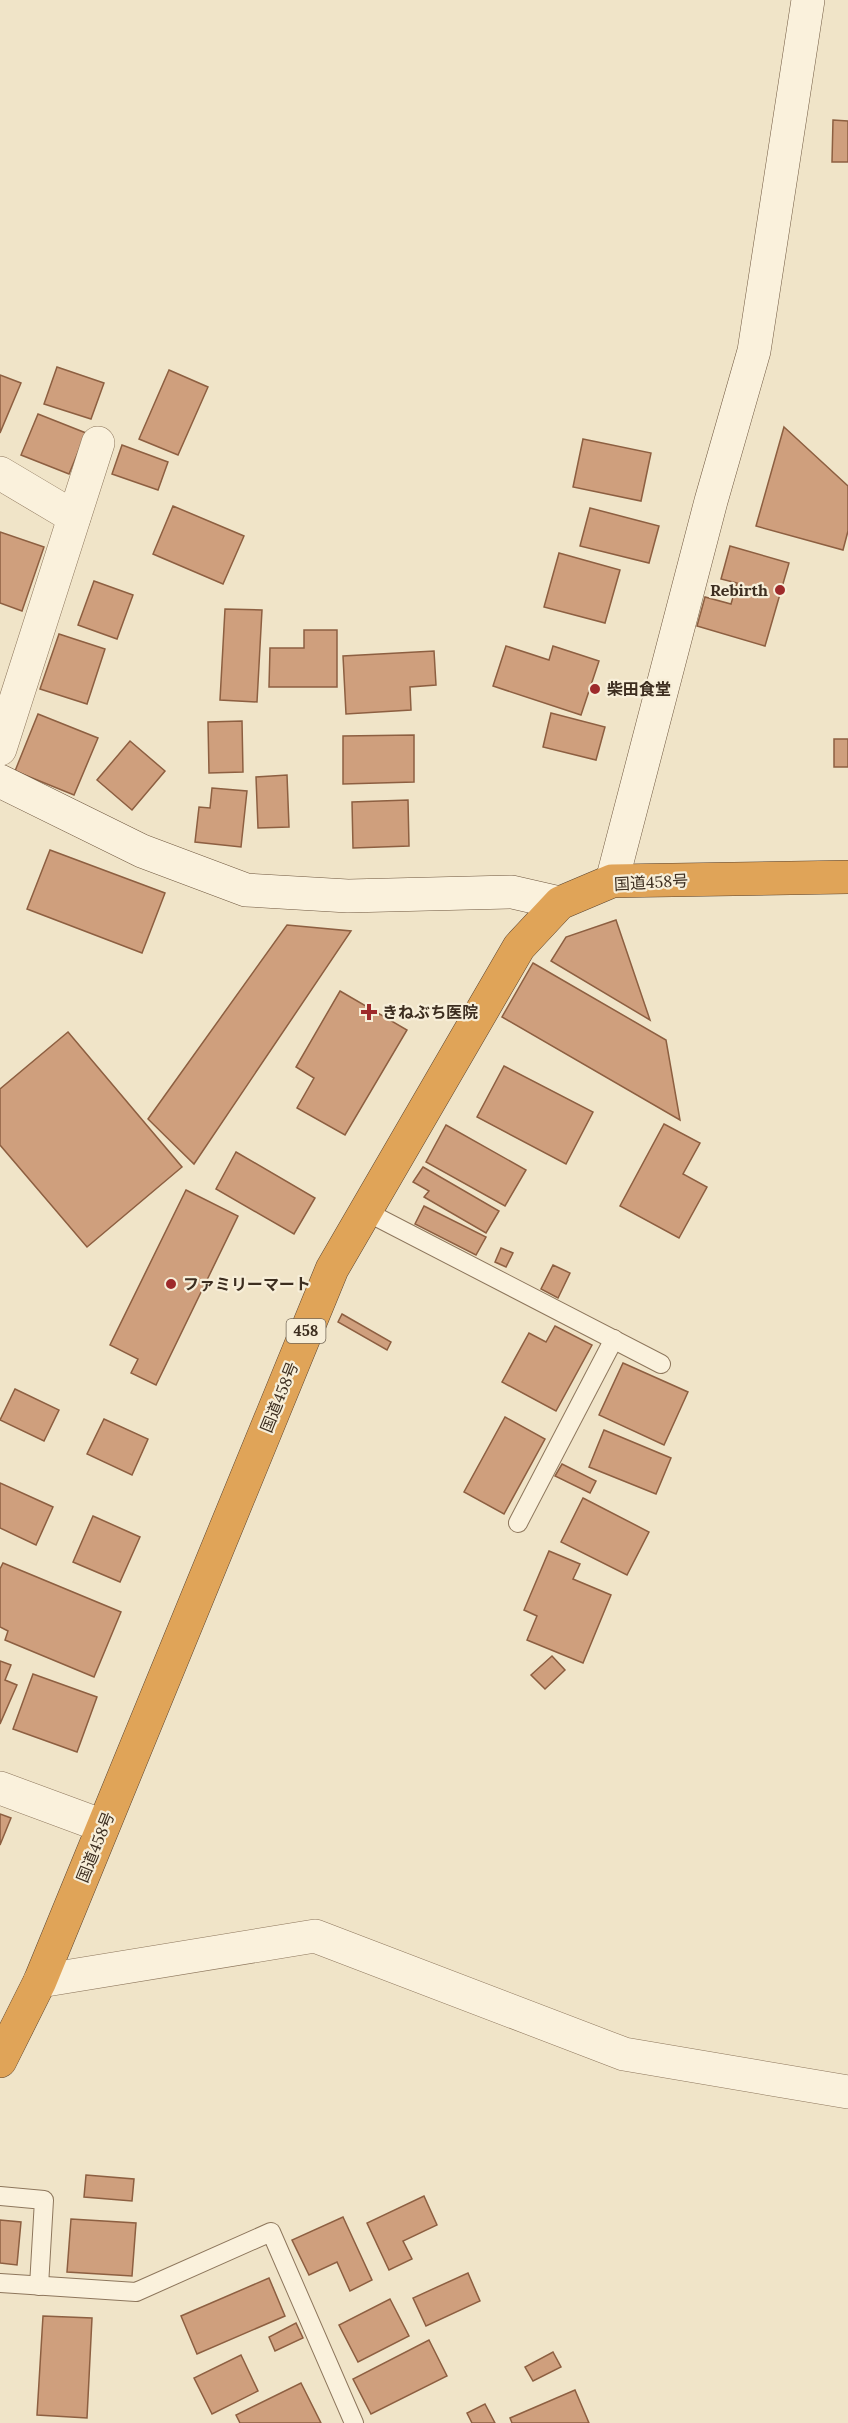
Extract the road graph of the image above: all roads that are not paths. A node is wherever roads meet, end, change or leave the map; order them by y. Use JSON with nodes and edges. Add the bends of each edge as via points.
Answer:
{"nodes":[{"id":1,"x":808,"y":0,"type":"edge"},
{"id":2,"x":99,"y":443,"type":"dead end"},
{"id":3,"x":0,"y":473,"type":"edge"},
{"id":4,"x":74,"y":517,"type":"junction"},
{"id":5,"x":0,"y":749,"type":"edge"},
{"id":6,"x":0,"y":781,"type":"edge"},
{"id":7,"x":848,"y":877,"type":"edge"},
{"id":8,"x":612,"y":881,"type":"junction"},
{"id":9,"x":560,"y":903,"type":"junction"},
{"id":10,"x":365,"y":1211,"type":"junction"},
{"id":11,"x":614,"y":1339,"type":"junction"},
{"id":12,"x":661,"y":1364,"type":"dead end"},
{"id":13,"x":518,"y":1523,"type":"dead end"},
{"id":14,"x":0,"y":1788,"type":"edge"},
{"id":15,"x":103,"y":1826,"type":"junction"},
{"id":16,"x":40,"y":1981,"type":"junction"},
{"id":17,"x":0,"y":2061,"type":"edge"},
{"id":18,"x":848,"y":2092,"type":"edge"},
{"id":19,"x":0,"y":2196,"type":"edge"},
{"id":20,"x":0,"y":2283,"type":"edge"},
{"id":21,"x":39,"y":2286,"type":"junction"},
{"id":22,"x":354,"y":2423,"type":"edge"}],
"edges":[{"from":1,"to":8,"type":"street","via":[[754,351]]},
{"from":2,"to":4,"type":"street"},
{"from":3,"to":4,"type":"street"},
{"from":4,"to":5,"type":"street"},
{"from":6,"to":9,"type":"street","via":[[142,851],[246,890],[348,896],[512,892]]},
{"from":7,"to":8,"type":"highway","name":"国道458号","number":"458"},
{"from":8,"to":9,"type":"highway","name":"国道458号","number":"458"},
{"from":9,"to":10,"type":"highway","name":"国道458号","number":"458","via":[[519,947]]},
{"from":10,"to":11,"type":"lane"},
{"from":10,"to":15,"type":"highway","name":"国道458号","number":"458","via":[[332,1269]]},
{"from":11,"to":12,"type":"lane"},
{"from":11,"to":13,"type":"lane"},
{"from":14,"to":15,"type":"street"},
{"from":15,"to":16,"type":"highway","name":"国道458号","number":"458"},
{"from":16,"to":17,"type":"highway","name":"国道458号","number":"458"},
{"from":16,"to":18,"type":"street","via":[[315,1936],[624,2054]]},
{"from":19,"to":21,"type":"lane","via":[[44,2200]]},
{"from":20,"to":21,"type":"lane"},
{"from":21,"to":22,"type":"lane","via":[[136,2292],[271,2232]]}]}
